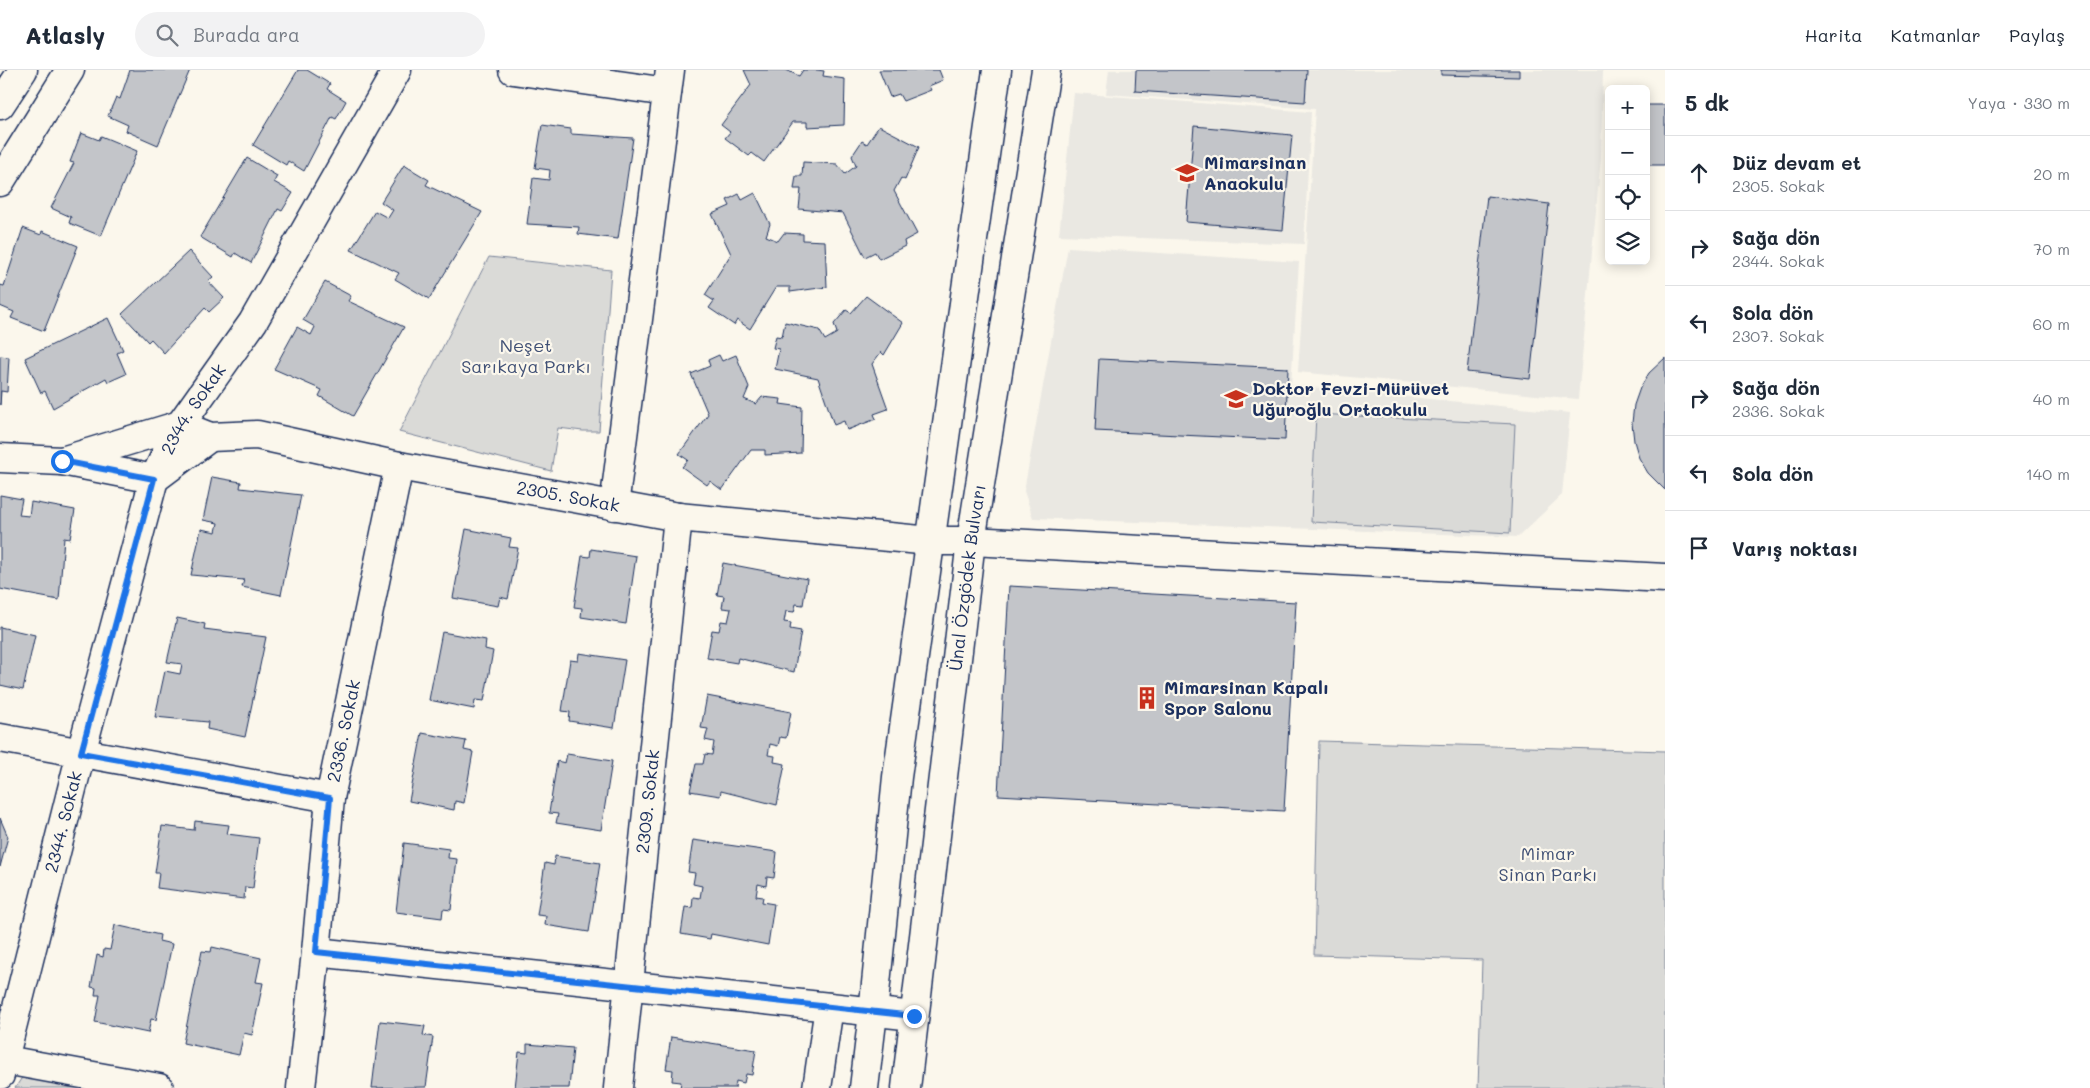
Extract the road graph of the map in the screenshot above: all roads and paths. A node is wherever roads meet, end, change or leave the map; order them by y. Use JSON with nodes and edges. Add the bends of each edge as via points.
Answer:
{"nodes":[{"id":1,"x":23,"y":70,"type":"edge"},
{"id":2,"x":70,"y":70,"type":"edge"},
{"id":3,"x":398,"y":70,"type":"edge"},
{"id":4,"x":514,"y":70,"type":"edge"},
{"id":5,"x":996,"y":70,"type":"edge"},
{"id":6,"x":1046,"y":70,"type":"edge"},
{"id":7,"x":669,"y":81,"type":"edge"},
{"id":8,"x":0,"y":105,"type":"edge"},
{"id":9,"x":0,"y":182,"type":"edge"},
{"id":10,"x":180,"y":425,"type":"junction"},
{"id":11,"x":210,"y":437,"type":"junction"},
{"id":12,"x":0,"y":458,"type":"edge"},
{"id":13,"x":62,"y":461,"type":"junction"},
{"id":14,"x":399,"y":466,"type":"junction"},
{"id":15,"x":154,"y":479,"type":"junction"},
{"id":16,"x":614,"y":506,"type":"junction"},
{"id":17,"x":678,"y":517,"type":"junction"},
{"id":18,"x":931,"y":541,"type":"junction"},
{"id":19,"x":971,"y":541,"type":"junction"},
{"id":20,"x":1665,"y":578,"type":"edge"},
{"id":21,"x":0,"y":738,"type":"edge"},
{"id":22,"x":81,"y":753,"type":"junction"},
{"id":23,"x":330,"y":798,"type":"junction"},
{"id":24,"x":316,"y":952,"type":"junction"},
{"id":25,"x":630,"y":985,"type":"junction"},
{"id":26,"x":829,"y":1008,"type":"junction"},
{"id":27,"x":873,"y":1012,"type":"junction"},
{"id":28,"x":914,"y":1016,"type":"junction"},
{"id":29,"x":1,"y":1065,"type":"edge"},
{"id":30,"x":159,"y":1088,"type":"edge"},
{"id":31,"x":301,"y":1088,"type":"edge"},
{"id":32,"x":618,"y":1088,"type":"edge"},
{"id":33,"x":817,"y":1088,"type":"edge"},
{"id":34,"x":864,"y":1088,"type":"edge"},
{"id":35,"x":906,"y":1088,"type":"edge"}],
"edges":[{"from":1,"to":8,"type":"street"},
{"from":2,"to":9,"type":"street"},
{"from":3,"to":10,"type":"street","name":"2344. Sokak","via":[[253,322]]},
{"from":4,"to":7,"type":"street"},
{"from":5,"to":18,"type":"street"},
{"from":6,"to":19,"type":"street","name":"Ünal Özgödek Bulvarı"},
{"from":7,"to":16,"type":"street"},
{"from":10,"to":11,"type":"street","name":"2305. Sokak"},
{"from":10,"to":13,"type":"street"},
{"from":10,"to":15,"type":"street","name":"2344. Sokak"},
{"from":11,"to":14,"type":"street","name":"2305. Sokak","via":[[257,435]]},
{"from":11,"to":15,"type":"street"},
{"from":12,"to":13,"type":"street"},
{"from":13,"to":15,"type":"street"},
{"from":14,"to":16,"type":"street","name":"2305. Sokak"},
{"from":14,"to":23,"type":"street","name":"2336. Sokak"},
{"from":15,"to":22,"type":"street","name":"2344. Sokak"},
{"from":16,"to":17,"type":"street","name":"2305. Sokak"},
{"from":17,"to":18,"type":"street","name":"2305. Sokak"},
{"from":17,"to":25,"type":"street","name":"2309. Sokak"},
{"from":18,"to":19,"type":"street","name":"2305. Sokak"},
{"from":18,"to":27,"type":"street","via":[[897,777]]},
{"from":19,"to":20,"type":"street","name":"2305. Sokak"},
{"from":19,"to":28,"type":"street","name":"Ünal Özgödek Bulvarı"},
{"from":21,"to":22,"type":"street"},
{"from":22,"to":23,"type":"street"},
{"from":22,"to":29,"type":"street","name":"2344. Sokak"},
{"from":23,"to":24,"type":"street","name":"2336. Sokak"},
{"from":24,"to":25,"type":"street"},
{"from":24,"to":31,"type":"street","name":"2336. Sokak"},
{"from":25,"to":26,"type":"street"},
{"from":25,"to":32,"type":"street","name":"2309. Sokak"},
{"from":26,"to":27,"type":"street"},
{"from":26,"to":33,"type":"street"},
{"from":27,"to":28,"type":"street"},
{"from":27,"to":34,"type":"street"},
{"from":28,"to":35,"type":"street","name":"Ünal Özgödek Bulvarı"},
{"from":29,"to":30,"type":"street"}]}
